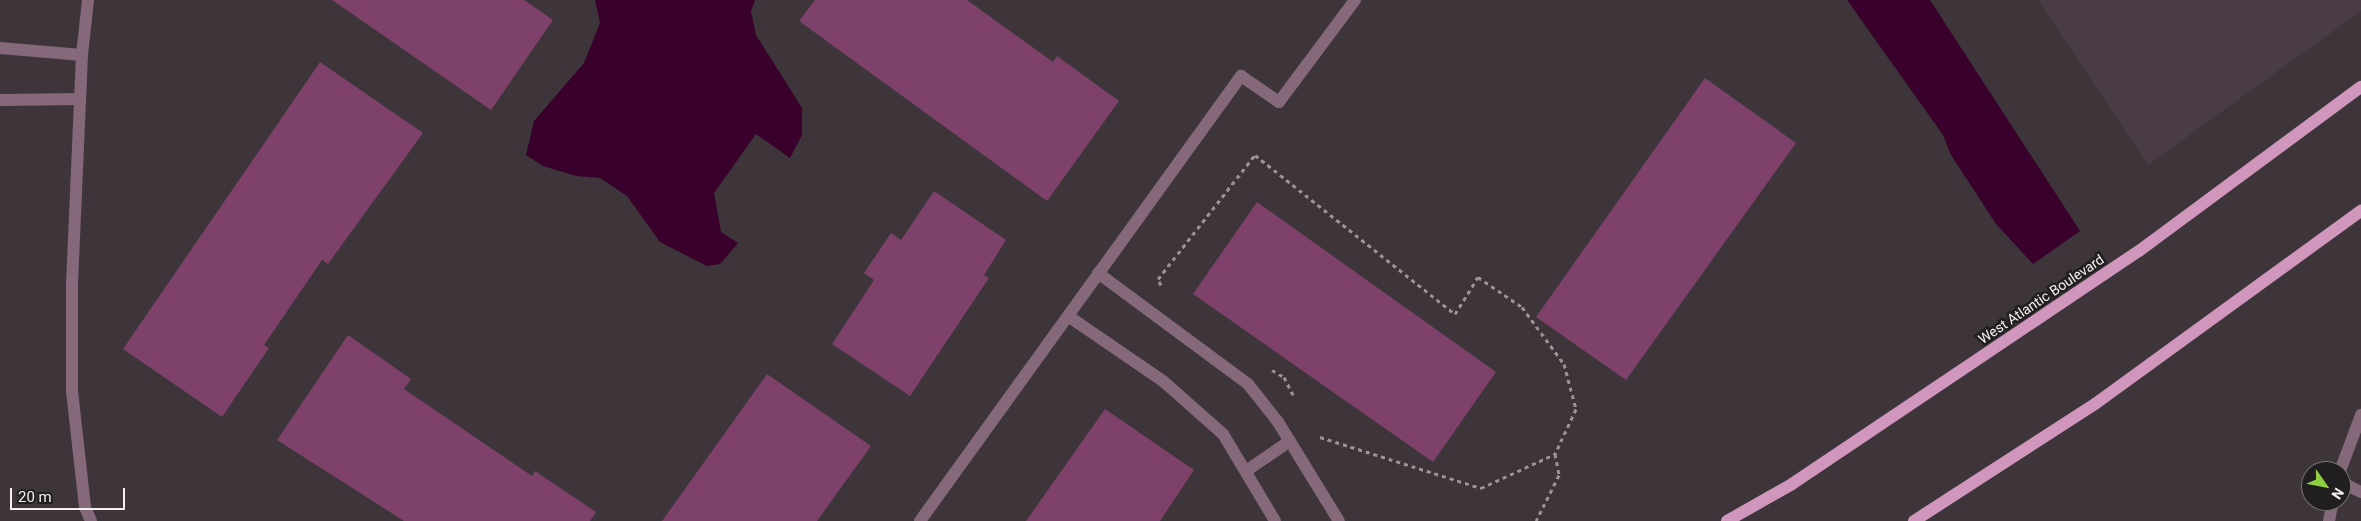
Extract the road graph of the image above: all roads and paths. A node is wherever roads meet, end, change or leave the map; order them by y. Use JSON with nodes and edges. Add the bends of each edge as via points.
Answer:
{"nodes":[{"id":1,"x":88,"y":0,"type":"edge"},
{"id":2,"x":1355,"y":0,"type":"edge"},
{"id":3,"x":0,"y":48,"type":"edge"},
{"id":4,"x":82,"y":55,"type":"junction"},
{"id":5,"x":2361,"y":87,"type":"edge"},
{"id":6,"x":80,"y":99,"type":"junction"},
{"id":7,"x":0,"y":100,"type":"edge"},
{"id":8,"x":2361,"y":211,"type":"edge"},
{"id":9,"x":1098,"y":273,"type":"junction"},
{"id":10,"x":1163,"y":287,"type":"dead end"},
{"id":11,"x":1068,"y":316,"type":"junction"},
{"id":12,"x":1268,"y":367,"type":"dead end"},
{"id":13,"x":1297,"y":402,"type":"dead end"},
{"id":14,"x":2361,"y":415,"type":"edge"},
{"id":15,"x":1314,"y":435,"type":"dead end"},
{"id":16,"x":1290,"y":441,"type":"junction"},
{"id":17,"x":1555,"y":454,"type":"junction"},
{"id":18,"x":2344,"y":461,"type":"edge"},
{"id":19,"x":1246,"y":471,"type":"junction"},
{"id":20,"x":91,"y":521,"type":"edge"},
{"id":21,"x":920,"y":521,"type":"edge"},
{"id":22,"x":1275,"y":521,"type":"edge"},
{"id":23,"x":1339,"y":521,"type":"edge"},
{"id":24,"x":1536,"y":521,"type":"edge"},
{"id":25,"x":1727,"y":521,"type":"edge"},
{"id":26,"x":1914,"y":521,"type":"edge"}],
"edges":[{"from":1,"to":4,"type":"street"},
{"from":2,"to":9,"type":"street","via":[[1279,102],[1241,76]]},
{"from":3,"to":4,"type":"street"},
{"from":4,"to":6,"type":"street"},
{"from":5,"to":25,"type":"main road","name":"West Atlantic Boulevard","via":[[2139,251],[1792,484]]},
{"from":6,"to":7,"type":"street"},
{"from":6,"to":20,"type":"street","via":[[72,391],[86,507]]},
{"from":8,"to":26,"type":"main road","via":[[2095,404]]},
{"from":9,"to":11,"type":"street"},
{"from":9,"to":16,"type":"street","via":[[1248,384]]},
{"from":10,"to":17,"type":"path","via":[[1158,279],[1255,155],[1455,314],[1478,277],[1522,307],[1564,364],[1576,409]]},
{"from":11,"to":19,"type":"street","via":[[1163,381],[1223,434]]},
{"from":11,"to":21,"type":"street"},
{"from":12,"to":13,"type":"path","via":[[1284,377]]},
{"from":14,"to":18,"type":"street"},
{"from":15,"to":17,"type":"path","via":[[1480,488]]},
{"from":16,"to":19,"type":"street"},
{"from":16,"to":23,"type":"street"},
{"from":17,"to":24,"type":"path","via":[[1559,475]]},
{"from":19,"to":22,"type":"street"}]}
